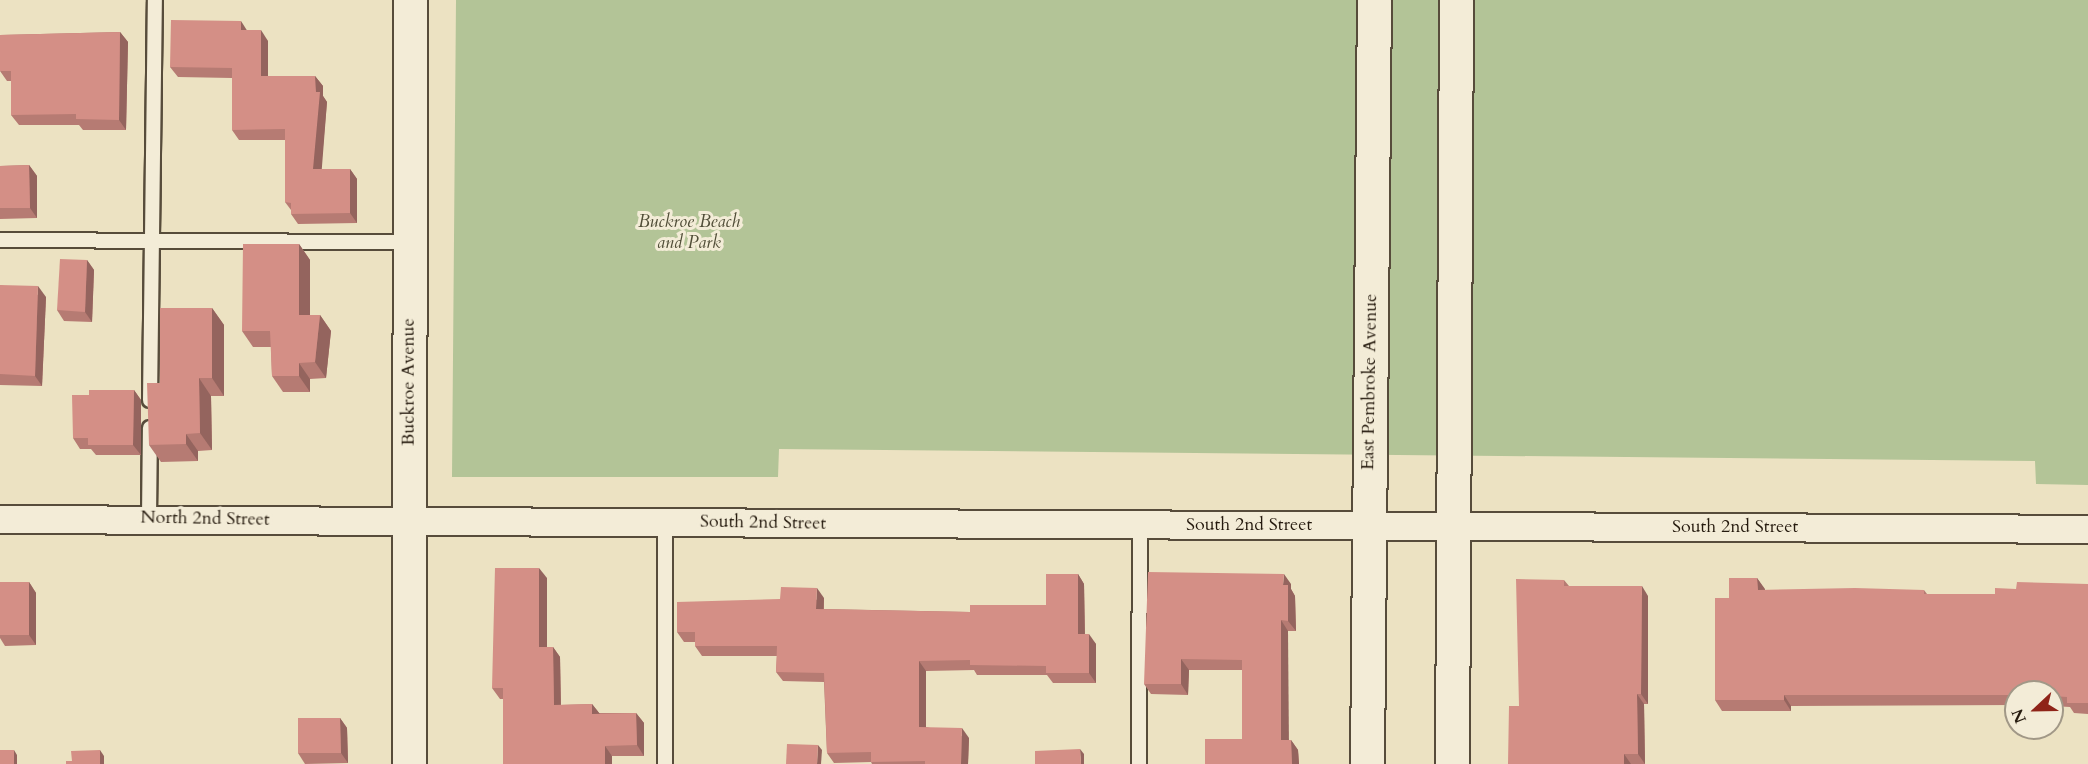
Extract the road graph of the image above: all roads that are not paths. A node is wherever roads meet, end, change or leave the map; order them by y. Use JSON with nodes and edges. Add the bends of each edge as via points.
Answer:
{"nodes":[{"id":1,"x":155,"y":0,"type":"edge"},
{"id":2,"x":410,"y":0,"type":"edge"},
{"id":3,"x":1374,"y":0,"type":"edge"},
{"id":4,"x":1456,"y":0,"type":"edge"},
{"id":5,"x":0,"y":240,"type":"edge"},
{"id":6,"x":151,"y":240,"type":"junction"},
{"id":7,"x":408,"y":242,"type":"junction"},
{"id":8,"x":149,"y":518,"type":"junction"},
{"id":9,"x":0,"y":519,"type":"edge"},
{"id":10,"x":410,"y":522,"type":"junction"},
{"id":11,"x":665,"y":522,"type":"junction"},
{"id":12,"x":1140,"y":525,"type":"junction"},
{"id":13,"x":1369,"y":525,"type":"junction"},
{"id":14,"x":1454,"y":526,"type":"junction"},
{"id":15,"x":2088,"y":529,"type":"edge"},
{"id":16,"x":409,"y":764,"type":"edge"},
{"id":17,"x":665,"y":764,"type":"edge"},
{"id":18,"x":1139,"y":764,"type":"edge"},
{"id":19,"x":1367,"y":764,"type":"edge"},
{"id":20,"x":1452,"y":764,"type":"edge"}],
"edges":[{"from":1,"to":6,"type":"lane"},
{"from":2,"to":7,"type":"street","name":"Buckroe Avenue"},
{"from":3,"to":13,"type":"street","name":"East Pembroke Avenue"},
{"from":4,"to":14,"type":"street"},
{"from":5,"to":6,"type":"lane"},
{"from":6,"to":7,"type":"lane"},
{"from":6,"to":8,"type":"lane"},
{"from":7,"to":10,"type":"street","name":"Buckroe Avenue"},
{"from":8,"to":9,"type":"street","name":"North 2nd Street"},
{"from":8,"to":10,"type":"street","name":"North 2nd Street"},
{"from":10,"to":11,"type":"street","name":"South 2nd Street"},
{"from":10,"to":16,"type":"street","name":"Buckroe Avenue"},
{"from":11,"to":12,"type":"street","name":"South 2nd Street"},
{"from":11,"to":17,"type":"lane"},
{"from":12,"to":13,"type":"street","name":"South 2nd Street"},
{"from":12,"to":18,"type":"lane"},
{"from":13,"to":14,"type":"street","name":"South 2nd Street"},
{"from":13,"to":19,"type":"street","name":"East Pembroke Avenue"},
{"from":14,"to":15,"type":"street","name":"South 2nd Street"},
{"from":14,"to":20,"type":"street"}]}
